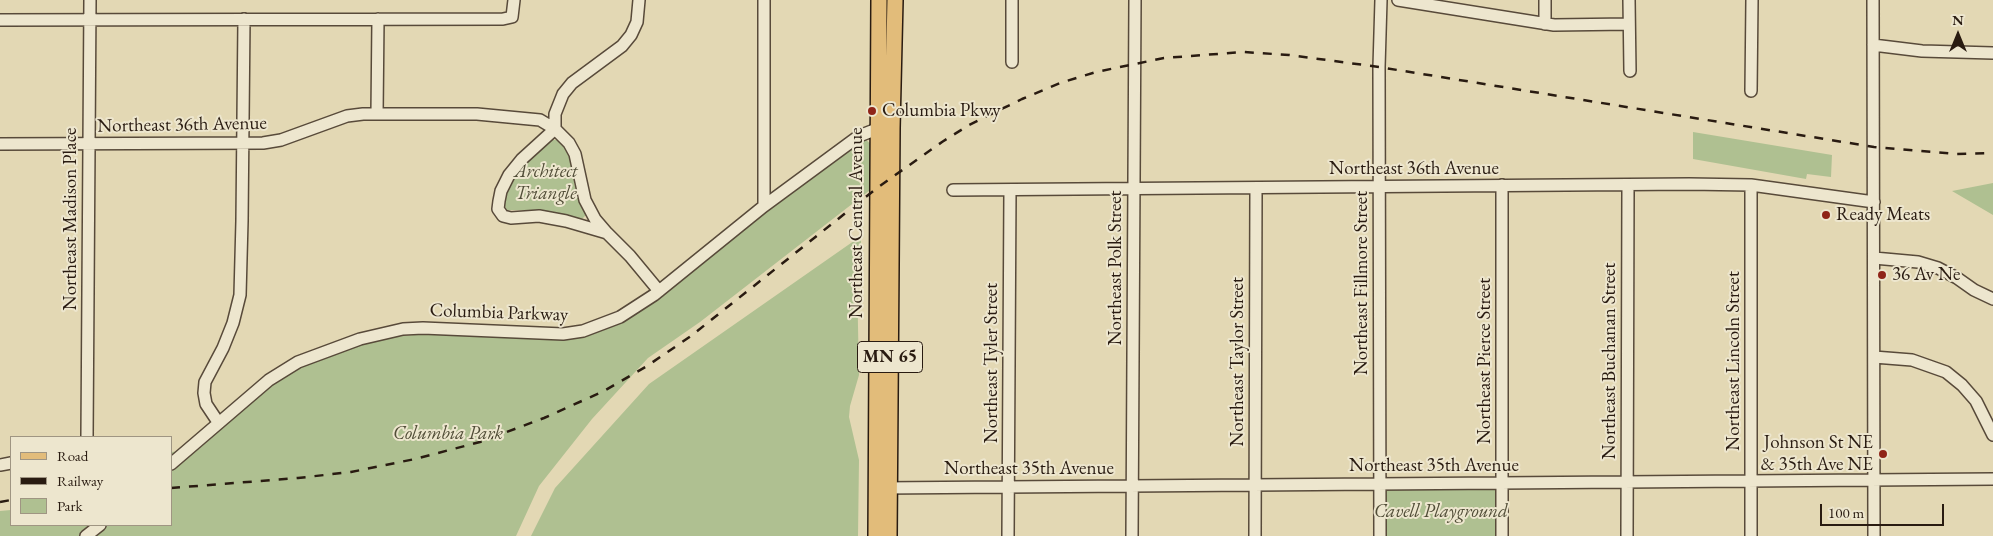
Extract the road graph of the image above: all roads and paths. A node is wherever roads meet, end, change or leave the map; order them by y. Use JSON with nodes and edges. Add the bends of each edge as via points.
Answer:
{"nodes":[{"id":1,"x":90,"y":0,"type":"edge"},
{"id":2,"x":514,"y":0,"type":"edge"},
{"id":3,"x":639,"y":0,"type":"edge"},
{"id":4,"x":764,"y":0,"type":"edge"},
{"id":5,"x":879,"y":0,"type":"edge"},
{"id":6,"x":895,"y":0,"type":"edge"},
{"id":7,"x":1012,"y":0,"type":"edge"},
{"id":8,"x":1135,"y":0,"type":"edge"},
{"id":9,"x":1381,"y":0,"type":"edge"},
{"id":10,"x":1398,"y":0,"type":"edge"},
{"id":11,"x":1545,"y":0,"type":"edge"},
{"id":12,"x":1629,"y":0,"type":"edge"},
{"id":13,"x":1752,"y":0,"type":"edge"},
{"id":14,"x":1873,"y":0,"type":"edge"},
{"id":15,"x":1465,"y":6,"type":"edge"},
{"id":16,"x":244,"y":19,"type":"junction"},
{"id":17,"x":378,"y":19,"type":"junction"},
{"id":18,"x":0,"y":20,"type":"edge"},
{"id":19,"x":90,"y":20,"type":"junction"},
{"id":20,"x":1545,"y":24,"type":"junction"},
{"id":21,"x":1629,"y":24,"type":"junction"},
{"id":22,"x":1874,"y":45,"type":"junction"},
{"id":23,"x":1993,"y":53,"type":"edge"},
{"id":24,"x":1012,"y":62,"type":"dead end"},
{"id":25,"x":1630,"y":71,"type":"dead end"},
{"id":26,"x":1751,"y":91,"type":"dead end"},
{"id":27,"x":377,"y":114,"type":"junction"},
{"id":28,"x":885,"y":128,"type":"junction"},
{"id":29,"x":555,"y":129,"type":"junction"},
{"id":30,"x":243,"y":143,"type":"junction"},
{"id":31,"x":0,"y":144,"type":"edge"},
{"id":32,"x":89,"y":144,"type":"junction"},
{"id":33,"x":1502,"y":185,"type":"junction"},
{"id":34,"x":1751,"y":185,"type":"junction"},
{"id":35,"x":1380,"y":186,"type":"junction"},
{"id":36,"x":1628,"y":186,"type":"junction"},
{"id":37,"x":1256,"y":188,"type":"junction"},
{"id":38,"x":953,"y":190,"type":"dead end"},
{"id":39,"x":1010,"y":190,"type":"junction"},
{"id":40,"x":1134,"y":190,"type":"junction"},
{"id":41,"x":1874,"y":202,"type":"junction"},
{"id":42,"x":764,"y":206,"type":"junction"},
{"id":43,"x":607,"y":234,"type":"junction"},
{"id":44,"x":1874,"y":258,"type":"junction"},
{"id":45,"x":659,"y":291,"type":"junction"},
{"id":46,"x":1993,"y":299,"type":"edge"},
{"id":47,"x":1874,"y":357,"type":"junction"},
{"id":48,"x":218,"y":422,"type":"junction"},
{"id":49,"x":1993,"y":435,"type":"edge"},
{"id":50,"x":87,"y":436,"type":"edge"},
{"id":51,"x":188,"y":448,"type":"junction"},
{"id":52,"x":172,"y":449,"type":"edge"},
{"id":53,"x":172,"y":463,"type":"edge"},
{"id":54,"x":1993,"y":479,"type":"edge"},
{"id":55,"x":1874,"y":480,"type":"junction"},
{"id":56,"x":1751,"y":481,"type":"junction"},
{"id":57,"x":1627,"y":482,"type":"junction"},
{"id":58,"x":1502,"y":483,"type":"junction"},
{"id":59,"x":1380,"y":484,"type":"junction"},
{"id":60,"x":1255,"y":485,"type":"junction"},
{"id":61,"x":1132,"y":486,"type":"junction"},
{"id":62,"x":1008,"y":487,"type":"junction"},
{"id":63,"x":883,"y":488,"type":"junction"},
{"id":64,"x":99,"y":526,"type":"edge"},
{"id":65,"x":86,"y":536,"type":"edge"},
{"id":66,"x":876,"y":536,"type":"edge"},
{"id":67,"x":889,"y":536,"type":"edge"},
{"id":68,"x":1008,"y":536,"type":"edge"},
{"id":69,"x":1132,"y":536,"type":"edge"},
{"id":70,"x":1255,"y":536,"type":"edge"},
{"id":71,"x":1380,"y":536,"type":"edge"},
{"id":72,"x":1502,"y":536,"type":"edge"},
{"id":73,"x":1627,"y":536,"type":"edge"},
{"id":74,"x":1751,"y":536,"type":"edge"},
{"id":75,"x":1874,"y":536,"type":"edge"}],
"edges":[{"from":1,"to":19,"type":"street","name":"Northeast Madison Place"},
{"from":2,"to":17,"type":"street","via":[[512,16],[502,19]]},
{"from":3,"to":29,"type":"street","via":[[637,22],[631,36],[572,83],[563,94],[555,114]]},
{"from":4,"to":42,"type":"street"},
{"from":5,"to":28,"type":"main road","name":"Northeast Central Avenue","number":"MN 65"},
{"from":6,"to":28,"type":"main road","name":"Northeast Central Avenue","number":"MN 65"},
{"from":7,"to":24,"type":"street"},
{"from":8,"to":40,"type":"street","name":"Northeast Polk Street"},
{"from":9,"to":35,"type":"street","name":"Northeast Fillmore Street"},
{"from":10,"to":15,"type":"street"},
{"from":11,"to":20,"type":"street"},
{"from":12,"to":21,"type":"street"},
{"from":13,"to":26,"type":"street"},
{"from":14,"to":22,"type":"street"},
{"from":15,"to":20,"type":"street"},
{"from":16,"to":17,"type":"street"},
{"from":16,"to":19,"type":"street"},
{"from":16,"to":30,"type":"street"},
{"from":17,"to":27,"type":"street"},
{"from":18,"to":19,"type":"street"},
{"from":19,"to":32,"type":"street","name":"Northeast Madison Place"},
{"from":20,"to":21,"type":"street"},
{"from":21,"to":25,"type":"street"},
{"from":22,"to":23,"type":"street","via":[[1922,51]]},
{"from":22,"to":41,"type":"street"},
{"from":27,"to":29,"type":"street","name":"Northeast 36th Avenue","via":[[476,114],[540,120]]},
{"from":27,"to":30,"type":"street","name":"Northeast 36th Avenue","via":[[347,116],[282,140]]},
{"from":28,"to":42,"type":"street","name":"Columbia Parkway","via":[[859,136]]},
{"from":28,"to":63,"type":"main road","name":"Northeast Central Avenue","number":"MN 65"},
{"from":29,"to":43,"type":"street","via":[[575,154],[585,200]]},
{"from":29,"to":43,"type":"street","via":[[509,175],[501,191],[498,209],[502,216],[539,216]]},
{"from":30,"to":32,"type":"street","name":"Northeast 36th Avenue"},
{"from":30,"to":48,"type":"street","via":[[240,295],[233,323],[205,382],[204,393],[206,404]]},
{"from":31,"to":32,"type":"street","name":"Northeast 36th Avenue"},
{"from":32,"to":50,"type":"street","name":"Northeast Madison Place"},
{"from":33,"to":35,"type":"street","name":"Northeast 36th Avenue"},
{"from":33,"to":36,"type":"street","name":"Northeast 36th Avenue"},
{"from":33,"to":58,"type":"street","name":"Northeast Pierce Street"},
{"from":34,"to":36,"type":"street","name":"Northeast 36th Avenue"},
{"from":34,"to":41,"type":"street","name":"Northeast 36th Avenue"},
{"from":34,"to":56,"type":"street","name":"Northeast Lincoln Street"},
{"from":35,"to":37,"type":"street","name":"Northeast 36th Avenue"},
{"from":35,"to":59,"type":"street","name":"Northeast Fillmore Street"},
{"from":36,"to":57,"type":"street","name":"Northeast Buchanan Street"},
{"from":37,"to":40,"type":"street","name":"Northeast 36th Avenue"},
{"from":37,"to":60,"type":"street","name":"Northeast Taylor Street"},
{"from":38,"to":39,"type":"street","name":"Northeast 36th Avenue"},
{"from":39,"to":40,"type":"street","name":"Northeast 36th Avenue"},
{"from":39,"to":62,"type":"street","name":"Northeast Tyler Street"},
{"from":40,"to":61,"type":"street","name":"Northeast Polk Street"},
{"from":41,"to":44,"type":"street"},
{"from":42,"to":45,"type":"street","name":"Columbia Parkway"},
{"from":43,"to":45,"type":"street"},
{"from":44,"to":46,"type":"street","via":[[1918,262],[1938,268]]},
{"from":44,"to":47,"type":"street"},
{"from":45,"to":48,"type":"street","name":"Columbia Parkway","via":[[620,317],[584,331],[538,334],[423,328],[360,339],[298,362],[269,380]]},
{"from":47,"to":49,"type":"street","via":[[1912,360],[1946,372],[1976,401]]},
{"from":47,"to":55,"type":"street"},
{"from":48,"to":51,"type":"street","name":"Columbia Parkway"},
{"from":51,"to":52,"type":"street"},
{"from":51,"to":53,"type":"street","name":"Columbia Parkway"},
{"from":54,"to":55,"type":"street","name":"Northeast 35th Avenue"},
{"from":55,"to":56,"type":"street","name":"Northeast 35th Avenue"},
{"from":55,"to":75,"type":"street"},
{"from":56,"to":57,"type":"street","name":"Northeast 35th Avenue"},
{"from":56,"to":74,"type":"street","name":"Northeast Lincoln Street"},
{"from":57,"to":58,"type":"street","name":"Northeast 35th Avenue"},
{"from":57,"to":73,"type":"street","name":"Northeast Buchanan Street"},
{"from":58,"to":59,"type":"street","name":"Northeast 35th Avenue"},
{"from":58,"to":72,"type":"street","name":"Northeast Pierce Street"},
{"from":59,"to":60,"type":"street","name":"Northeast 35th Avenue"},
{"from":59,"to":71,"type":"street","name":"Northeast Fillmore Street"},
{"from":60,"to":61,"type":"street","name":"Northeast 35th Avenue"},
{"from":60,"to":70,"type":"street","name":"Northeast Taylor Street"},
{"from":61,"to":62,"type":"street","name":"Northeast 35th Avenue"},
{"from":61,"to":69,"type":"street","name":"Northeast Polk Street"},
{"from":62,"to":63,"type":"street","name":"Northeast 35th Avenue"},
{"from":62,"to":68,"type":"street","name":"Northeast Tyler Street"},
{"from":63,"to":66,"type":"main road","name":"Northeast Central Avenue","number":"MN 65"},
{"from":63,"to":67,"type":"main road","name":"Northeast Central Avenue","number":"MN 65"},
{"from":64,"to":65,"type":"street"}]}
